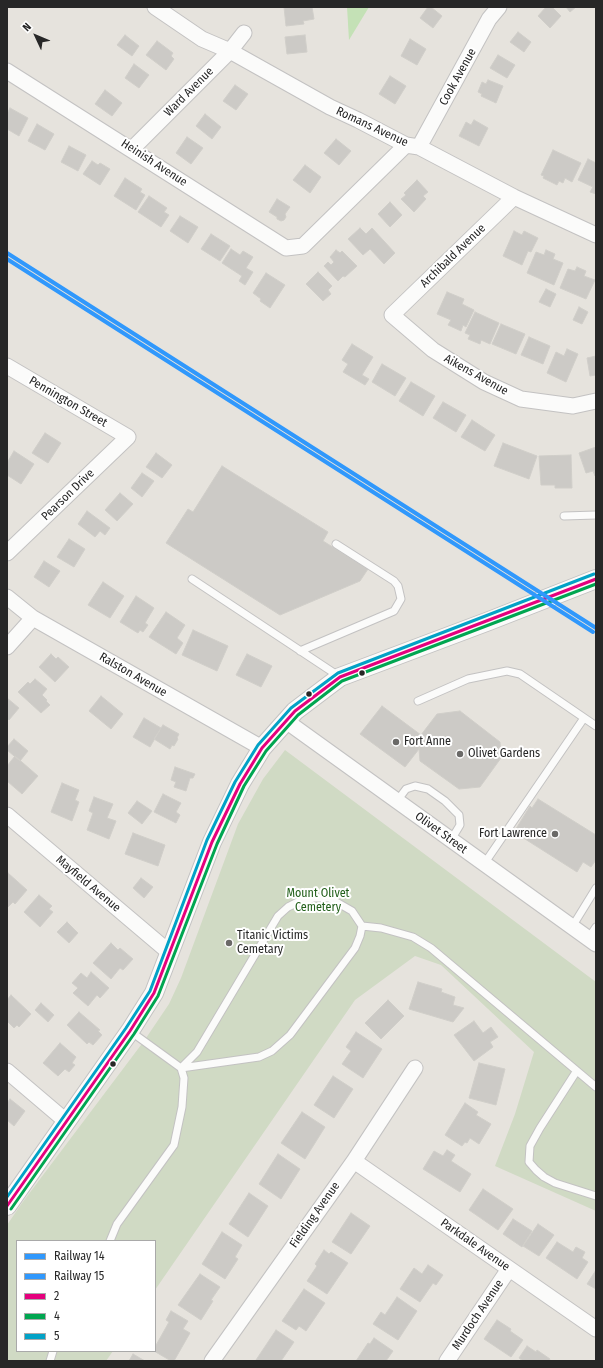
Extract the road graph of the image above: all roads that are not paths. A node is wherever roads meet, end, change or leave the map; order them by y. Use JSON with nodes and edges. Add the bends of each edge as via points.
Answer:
{"nodes":[{"id":1,"x":155,"y":7,"type":"edge"},
{"id":2,"x":499,"y":7,"type":"edge"},
{"id":3,"x":244,"y":33,"type":"dead end"},
{"id":4,"x":230,"y":51,"type":"junction"},
{"id":5,"x":7,"y":71,"type":"edge"},
{"id":6,"x":412,"y":146,"type":"junction"},
{"id":7,"x":132,"y":149,"type":"junction"},
{"id":8,"x":514,"y":197,"type":"junction"},
{"id":9,"x":596,"y":235,"type":"edge"},
{"id":10,"x":303,"y":246,"type":"joint"},
{"id":11,"x":392,"y":315,"type":"joint"},
{"id":12,"x":7,"y":366,"type":"edge"},
{"id":13,"x":596,"y":401,"type":"edge"},
{"id":14,"x":128,"y":437,"type":"joint"},
{"id":15,"x":596,"y":515,"type":"edge"},
{"id":16,"x":564,"y":516,"type":"dead end"},
{"id":17,"x":336,"y":544,"type":"dead end"},
{"id":18,"x":7,"y":553,"type":"edge"},
{"id":19,"x":596,"y":579,"type":"edge"},
{"id":20,"x":192,"y":580,"type":"dead end"},
{"id":21,"x":7,"y":597,"type":"edge"},
{"id":22,"x":33,"y":618,"type":"junction"},
{"id":23,"x":7,"y":647,"type":"edge"},
{"id":24,"x":300,"y":651,"type":"junction"},
{"id":25,"x":340,"y":677,"type":"junction"},
{"id":26,"x":418,"y":700,"type":"dead end"},
{"id":27,"x":584,"y":718,"type":"junction"},
{"id":28,"x":286,"y":721,"type":"junction"},
{"id":29,"x":596,"y":726,"type":"edge"},
{"id":30,"x":262,"y":748,"type":"junction"},
{"id":31,"x":397,"y":801,"type":"junction"},
{"id":32,"x":7,"y":815,"type":"edge"},
{"id":33,"x":451,"y":840,"type":"junction"},
{"id":34,"x":484,"y":864,"type":"junction"},
{"id":35,"x":596,"y":888,"type":"edge"},
{"id":36,"x":362,"y":926,"type":"junction"},
{"id":37,"x":571,"y":927,"type":"junction"},
{"id":38,"x":593,"y":937,"type":"edge"},
{"id":39,"x":170,"y":953,"type":"junction"},
{"id":40,"x":130,"y":1031,"type":"junction"},
{"id":41,"x":181,"y":1068,"type":"junction"},
{"id":42,"x":415,"y":1068,"type":"dead end"},
{"id":43,"x":7,"y":1071,"type":"edge"},
{"id":44,"x":576,"y":1072,"type":"junction"},
{"id":45,"x":596,"y":1088,"type":"edge"},
{"id":46,"x":66,"y":1122,"type":"junction"},
{"id":47,"x":354,"y":1161,"type":"junction"},
{"id":48,"x":596,"y":1196,"type":"edge"},
{"id":49,"x":7,"y":1206,"type":"edge"},
{"id":50,"x":110,"y":1240,"type":"edge"},
{"id":51,"x":508,"y":1269,"type":"junction"},
{"id":52,"x":596,"y":1329,"type":"edge"},
{"id":53,"x":212,"y":1361,"type":"edge"},
{"id":54,"x":447,"y":1361,"type":"edge"}],
"edges":[{"from":1,"to":4,"type":"street","name":"Romans Avenue","via":[[202,39]]},
{"from":2,"to":6,"type":"street","name":"Cook Avenue","via":[[489,19]]},
{"from":3,"to":4,"type":"street","name":"Ward Avenue"},
{"from":4,"to":6,"type":"street","name":"Romans Avenue","via":[[330,107]]},
{"from":4,"to":7,"type":"street","name":"Ward Avenue"},
{"from":5,"to":7,"type":"street","name":"Heinish Avenue"},
{"from":6,"to":8,"type":"street","name":"Romans Avenue"},
{"from":6,"to":10,"type":"street","name":"Cook Avenue"},
{"from":7,"to":10,"type":"street","name":"Heinish Avenue","via":[[286,248]]},
{"from":8,"to":9,"type":"street","name":"Romans Avenue"},
{"from":8,"to":11,"type":"street","name":"Archibald Avenue"},
{"from":11,"to":13,"type":"street","name":"Aikens Avenue","via":[[433,350],[484,382],[521,399],[574,406]]},
{"from":12,"to":14,"type":"street","name":"Pennington Street"},
{"from":14,"to":18,"type":"street","name":"Pearson Drive"},
{"from":15,"to":16,"type":"lane"},
{"from":17,"to":24,"type":"lane","via":[[394,581],[402,599],[394,611]]},
{"from":19,"to":25,"type":"street"},
{"from":20,"to":24,"type":"lane"},
{"from":21,"to":22,"type":"street","name":"Ralston Avenue"},
{"from":22,"to":23,"type":"street"},
{"from":22,"to":30,"type":"street","name":"Ralston Avenue"},
{"from":24,"to":25,"type":"lane"},
{"from":25,"to":28,"type":"street","via":[[295,711]]},
{"from":26,"to":27,"type":"lane","via":[[468,679],[507,671],[520,674]]},
{"from":27,"to":29,"type":"lane"},
{"from":27,"to":34,"type":"lane"},
{"from":28,"to":30,"type":"street"},
{"from":28,"to":31,"type":"street","name":"Olivet Street"},
{"from":30,"to":39,"type":"street","via":[[240,784],[212,842]]},
{"from":31,"to":33,"type":"street","name":"Olivet Street"},
{"from":31,"to":33,"type":"lane","via":[[406,789],[415,786],[428,789],[445,801],[459,816],[460,825]]},
{"from":32,"to":39,"type":"street","name":"Mayfield Avenue"},
{"from":33,"to":34,"type":"street","name":"Olivet Street"},
{"from":34,"to":37,"type":"street","name":"Olivet Street"},
{"from":35,"to":37,"type":"lane"},
{"from":36,"to":41,"type":"lane","via":[[355,948],[290,1035],[272,1051],[259,1057]]},
{"from":36,"to":41,"type":"lane","via":[[352,911],[329,898],[300,901],[288,907],[278,916],[197,1052]]},
{"from":36,"to":44,"type":"lane","via":[[381,928],[413,937],[431,948]]},
{"from":37,"to":38,"type":"street","name":"Olivet Street"},
{"from":39,"to":40,"type":"street","via":[[154,993]]},
{"from":40,"to":41,"type":"lane"},
{"from":40,"to":46,"type":"street"},
{"from":41,"to":50,"type":"lane","via":[[184,1078],[182,1107],[174,1145],[117,1224]]},
{"from":42,"to":47,"type":"street","name":"Fielding Avenue"},
{"from":43,"to":46,"type":"street"},
{"from":44,"to":45,"type":"lane"},
{"from":44,"to":48,"type":"lane","via":[[530,1146],[530,1162],[544,1177]]},
{"from":46,"to":49,"type":"street"},
{"from":47,"to":51,"type":"street","name":"Parkdale Avenue"},
{"from":47,"to":53,"type":"street","name":"Fielding Avenue"},
{"from":51,"to":52,"type":"street","name":"Parkdale Avenue"},
{"from":51,"to":54,"type":"street","name":"Murdoch Avenue"}]}
